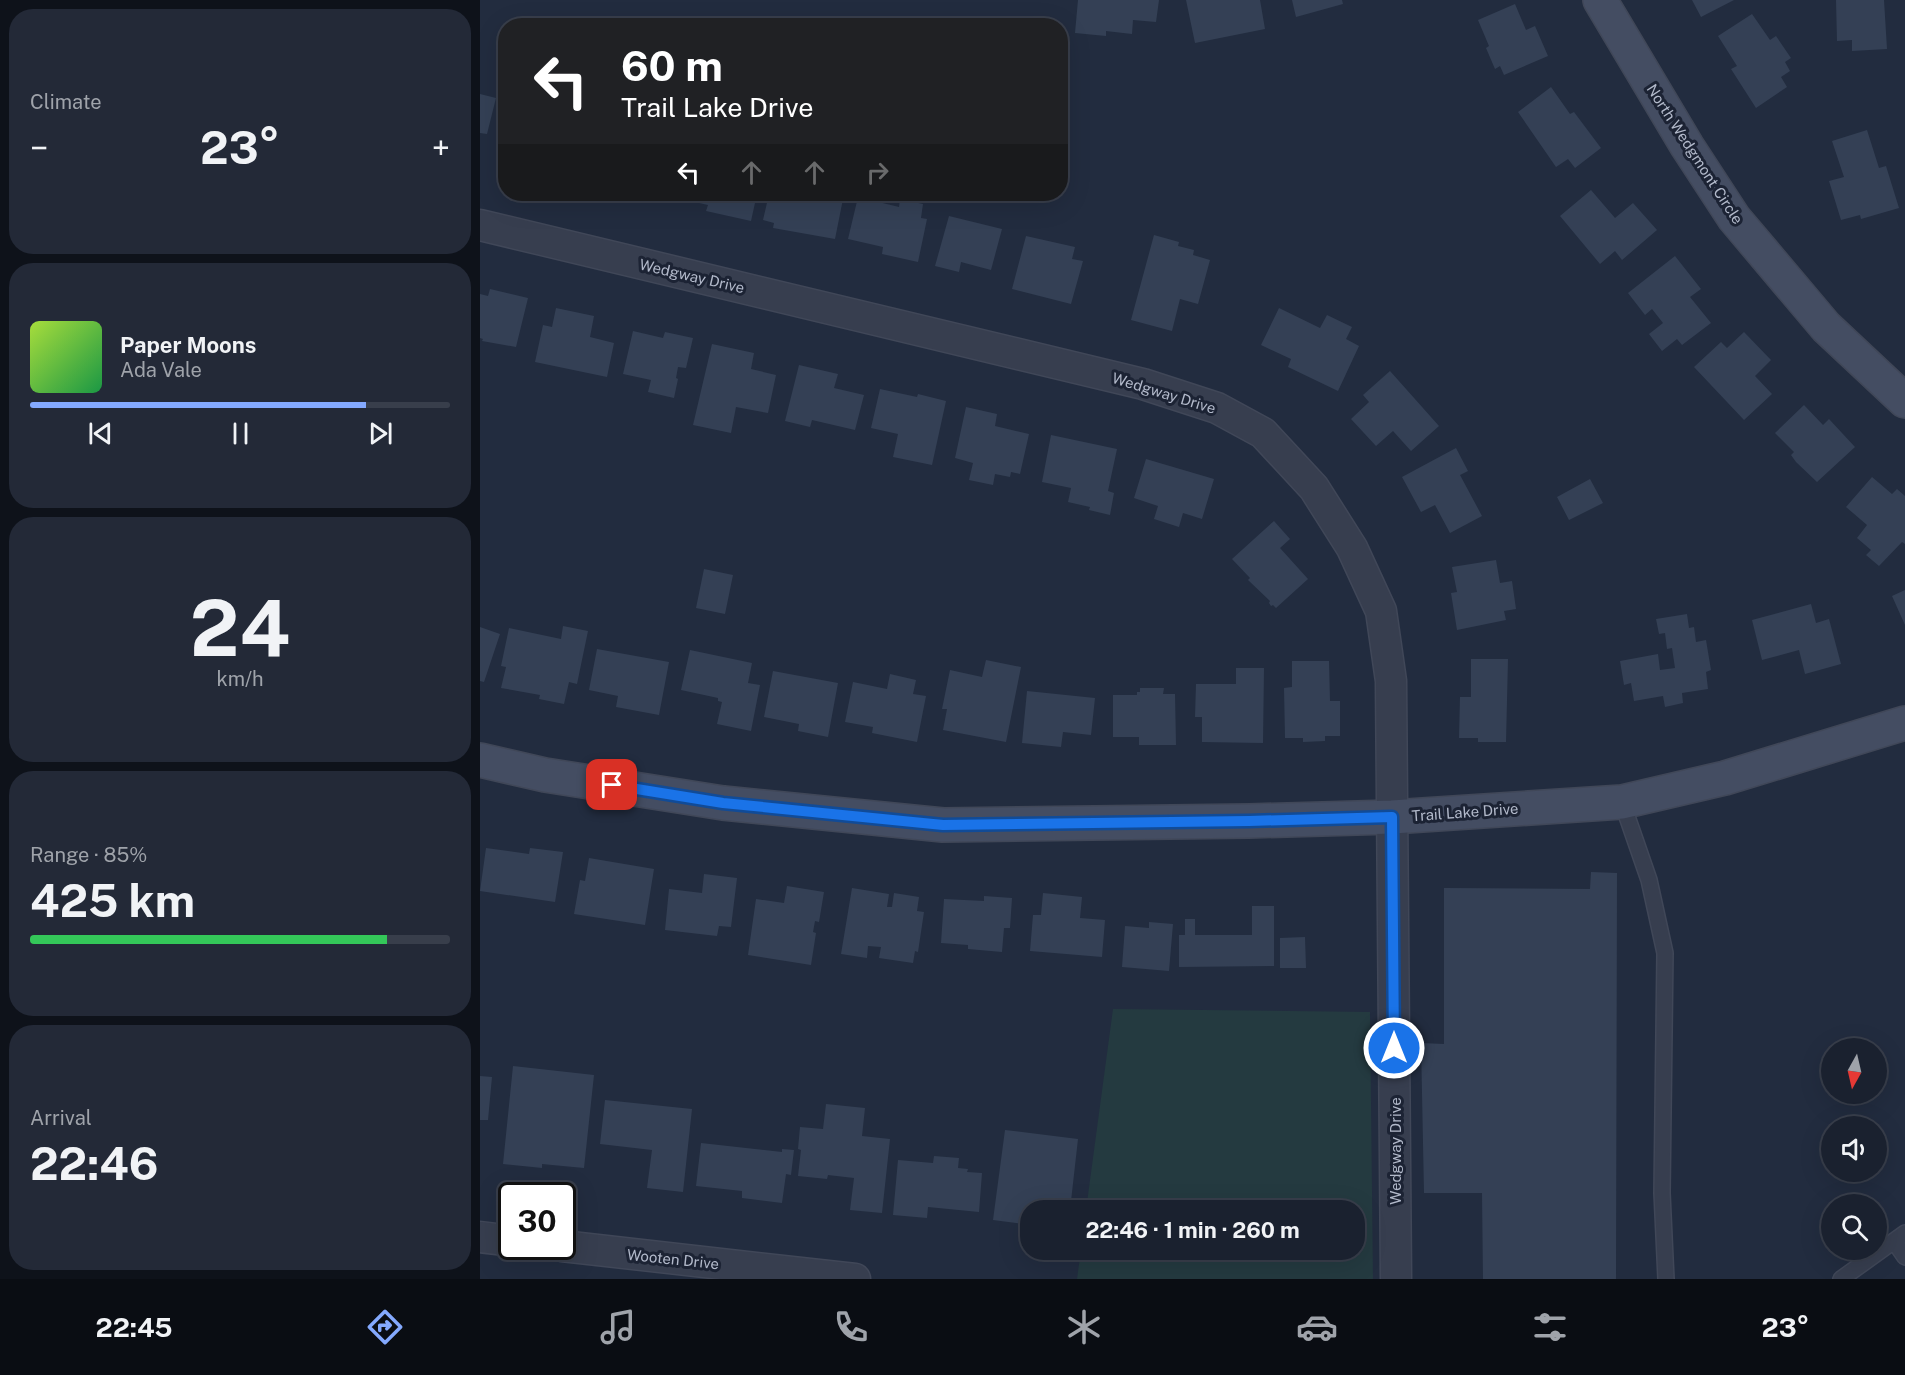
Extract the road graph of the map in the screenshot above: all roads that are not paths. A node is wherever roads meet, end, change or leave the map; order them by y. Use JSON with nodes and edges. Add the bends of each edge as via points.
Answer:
{"nodes":[{"id":1,"x":1600,"y":0,"type":"edge"},
{"id":2,"x":480,"y":225,"type":"edge"},
{"id":3,"x":1905,"y":401,"type":"edge"},
{"id":4,"x":1901,"y":728,"type":"edge"},
{"id":5,"x":480,"y":760,"type":"edge"},
{"id":6,"x":1622,"y":801,"type":"junction"},
{"id":7,"x":1392,"y":817,"type":"junction"},
{"id":8,"x":1899,"y":1237,"type":"edge"},
{"id":9,"x":480,"y":1238,"type":"edge"},
{"id":10,"x":498,"y":1240,"type":"edge"},
{"id":11,"x":576,"y":1248,"type":"edge"},
{"id":12,"x":1905,"y":1257,"type":"edge"},
{"id":13,"x":855,"y":1279,"type":"edge"},
{"id":14,"x":1396,"y":1279,"type":"edge"},
{"id":15,"x":1666,"y":1279,"type":"edge"},
{"id":16,"x":1841,"y":1279,"type":"edge"}],
"edges":[{"from":1,"to":3,"type":"street","name":"North Wedgmont Circle","via":[[1734,218],[1826,327]]},
{"from":2,"to":7,"type":"street","name":"Wedgway Drive","via":[[1143,384],[1217,408],[1263,432],[1314,488],[1352,548],[1381,612],[1391,681]]},
{"from":4,"to":6,"type":"street","name":"Trail Lake Drive","via":[[1725,778]]},
{"from":5,"to":7,"type":"street","name":"Trail Lake Drive","via":[[545,775],[723,803],[943,825]]},
{"from":6,"to":7,"type":"street","name":"Trail Lake Drive"},
{"from":6,"to":15,"type":"lane","via":[[1649,880],[1665,953],[1662,1193]]},
{"from":7,"to":14,"type":"street","name":"Wedgway Drive"},
{"from":8,"to":12,"type":"lane"},
{"from":8,"to":16,"type":"lane"},
{"from":9,"to":10,"type":"street"},
{"from":11,"to":13,"type":"street","name":"Wooten Drive"}]}
